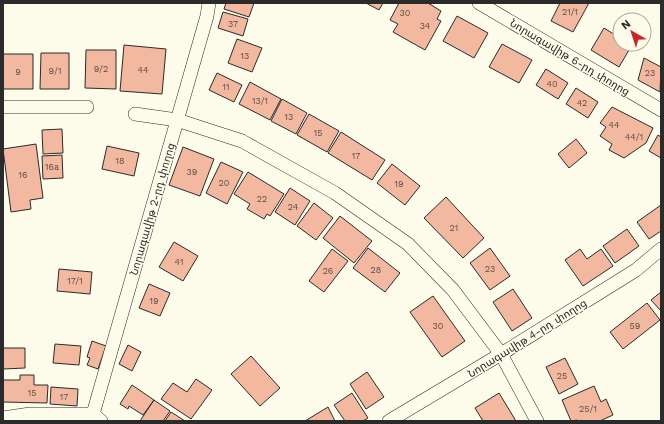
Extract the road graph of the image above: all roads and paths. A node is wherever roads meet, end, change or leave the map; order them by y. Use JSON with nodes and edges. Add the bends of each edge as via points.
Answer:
{"nodes":[{"id":1,"x":209,"y":3,"type":"edge"},
{"id":2,"x":480,"y":3,"type":"edge"},
{"id":3,"x":3,"y":107,"type":"edge"},
{"id":4,"x":86,"y":107,"type":"dead end"},
{"id":5,"x":661,"y":110,"type":"edge"},
{"id":6,"x":135,"y":114,"type":"dead end"},
{"id":7,"x":177,"y":120,"type":"junction"},
{"id":8,"x":661,"y":249,"type":"edge"},
{"id":9,"x":501,"y":354,"type":"junction"},
{"id":10,"x":3,"y":418,"type":"edge"},
{"id":11,"x":97,"y":418,"type":"edge"},
{"id":12,"x":389,"y":421,"type":"edge"},
{"id":13,"x":537,"y":421,"type":"edge"}],
"edges":[{"from":1,"to":7,"type":"street","name":"Նորագավիթ 2-րդ փողոց"},
{"from":2,"to":5,"type":"street","name":"Նորագավիթ 6-րդ փողոց"},
{"from":3,"to":4,"type":"street"},
{"from":6,"to":7,"type":"street"},
{"from":7,"to":9,"type":"street","via":[[242,141],[335,193],[408,244],[453,290]]},
{"from":7,"to":11,"type":"street","name":"Նորագավիթ 2-րդ փողոց"},
{"from":8,"to":9,"type":"street","name":"Նորագավիթ 4-րդ փողոց","via":[[636,270]]},
{"from":9,"to":12,"type":"street","name":"Նորագավիթ 4-րդ փողոց"},
{"from":9,"to":13,"type":"street"},
{"from":10,"to":11,"type":"street","via":[[30,414]]}]}
